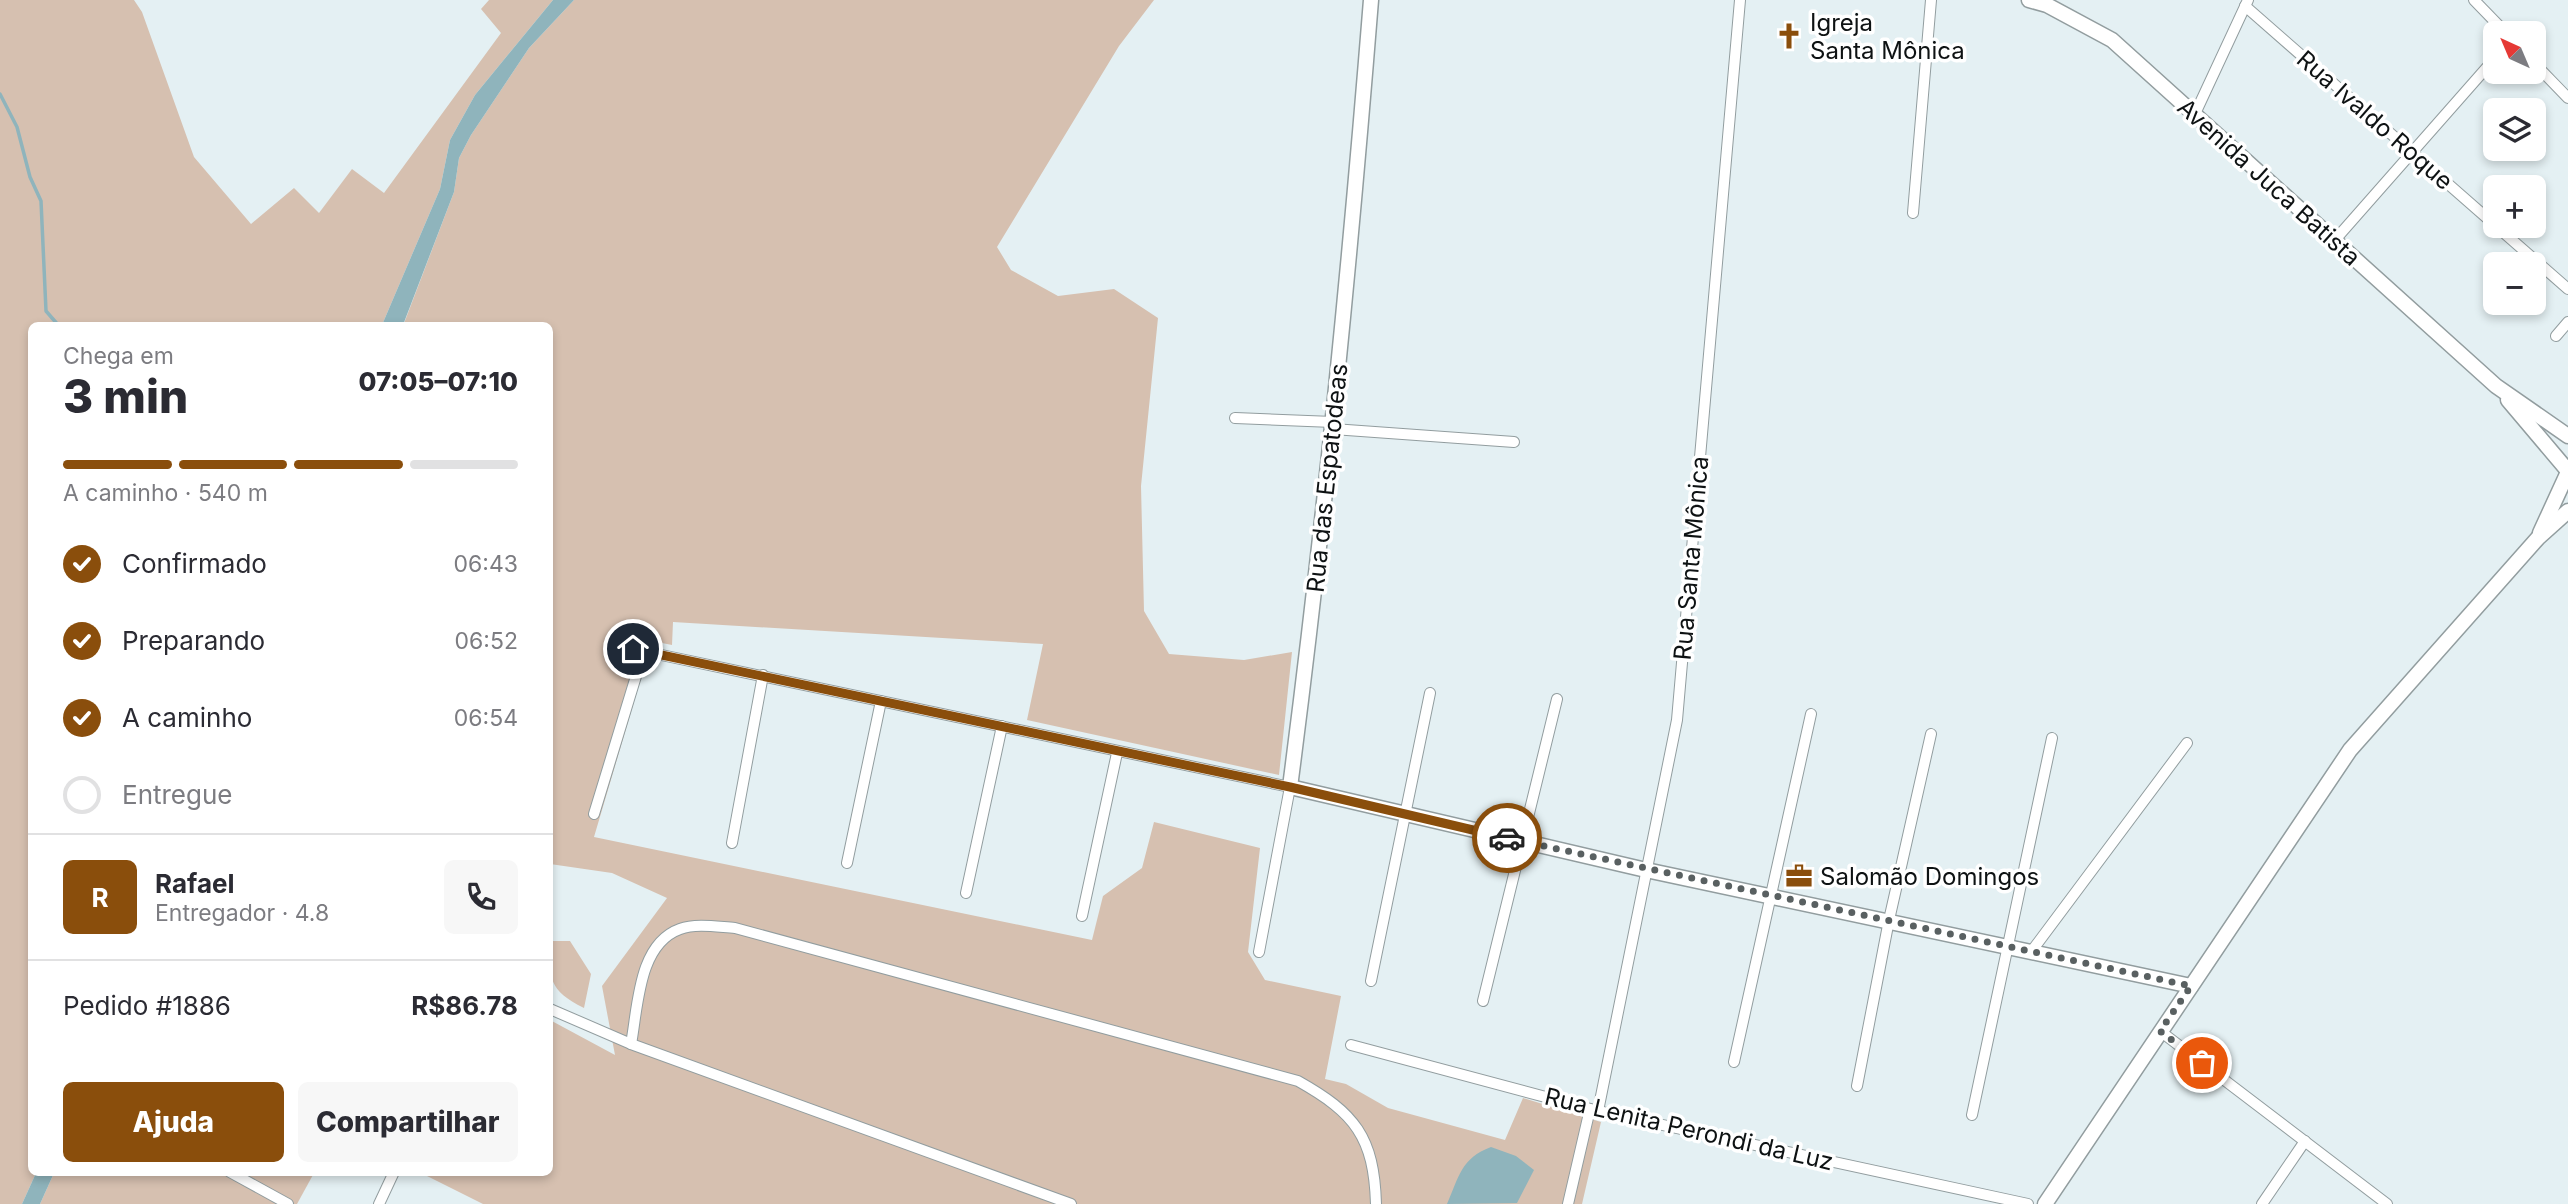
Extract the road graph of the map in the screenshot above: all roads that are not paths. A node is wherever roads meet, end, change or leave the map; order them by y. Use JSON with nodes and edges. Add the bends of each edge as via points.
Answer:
{"nodes":[{"id":1,"x":1371,"y":0,"type":"edge"},
{"id":2,"x":1740,"y":0,"type":"edge"},
{"id":3,"x":1931,"y":0,"type":"edge"},
{"id":4,"x":2029,"y":0,"type":"edge"},
{"id":5,"x":2474,"y":0,"type":"edge"},
{"id":6,"x":2246,"y":3,"type":"edge"},
{"id":7,"x":2494,"y":21,"type":"edge"},
{"id":8,"x":2483,"y":72,"type":"edge"},
{"id":9,"x":2546,"y":75,"type":"edge"},
{"id":10,"x":2568,"y":98,"type":"edge"},
{"id":11,"x":2194,"y":116,"type":"junction"},
{"id":12,"x":2412,"y":152,"type":"junction"},
{"id":13,"x":1913,"y":213,"type":"dead end"},
{"id":14,"x":2334,"y":241,"type":"junction"},
{"id":15,"x":2568,"y":289,"type":"edge"},
{"id":16,"x":2568,"y":322,"type":"edge"},
{"id":17,"x":2556,"y":336,"type":"dead end"},
{"id":18,"x":2496,"y":386,"type":"junction"},
{"id":19,"x":1235,"y":418,"type":"dead end"},
{"id":20,"x":1333,"y":426,"type":"junction"},
{"id":21,"x":2568,"y":436,"type":"edge"},
{"id":22,"x":1514,"y":442,"type":"dead end"},
{"id":23,"x":2568,"y":472,"type":"edge"},
{"id":24,"x":2568,"y":511,"type":"edge"},
{"id":25,"x":2538,"y":538,"type":"junction"},
{"id":26,"x":633,"y":649,"type":"dead end"},
{"id":27,"x":644,"y":650,"type":"junction"},
{"id":28,"x":763,"y":675,"type":"junction"},
{"id":29,"x":1430,"y":693,"type":"dead end"},
{"id":30,"x":1557,"y":699,"type":"dead end"},
{"id":31,"x":881,"y":701,"type":"junction"},
{"id":32,"x":1811,"y":714,"type":"dead end"},
{"id":33,"x":1002,"y":726,"type":"junction"},
{"id":34,"x":1931,"y":734,"type":"dead end"},
{"id":35,"x":2052,"y":738,"type":"dead end"},
{"id":36,"x":2187,"y":743,"type":"dead end"},
{"id":37,"x":1117,"y":752,"type":"junction"},
{"id":38,"x":1290,"y":787,"type":"junction"},
{"id":39,"x":594,"y":814,"type":"dead end"},
{"id":40,"x":1406,"y":814,"type":"junction"},
{"id":41,"x":1522,"y":841,"type":"junction"},
{"id":42,"x":732,"y":843,"type":"dead end"},
{"id":43,"x":847,"y":863,"type":"dead end"},
{"id":44,"x":1646,"y":870,"type":"junction"},
{"id":45,"x":966,"y":893,"type":"dead end"},
{"id":46,"x":1772,"y":896,"type":"junction"},
{"id":47,"x":1082,"y":916,"type":"dead end"},
{"id":48,"x":1889,"y":920,"type":"junction"},
{"id":49,"x":2009,"y":947,"type":"junction"},
{"id":50,"x":1259,"y":952,"type":"dead end"},
{"id":51,"x":2031,"y":952,"type":"junction"},
{"id":52,"x":1371,"y":981,"type":"dead end"},
{"id":53,"x":2191,"y":986,"type":"junction"},
{"id":54,"x":1483,"y":1001,"type":"dead end"},
{"id":55,"x":553,"y":1010,"type":"edge"},
{"id":56,"x":2160,"y":1031,"type":"junction"},
{"id":57,"x":631,"y":1044,"type":"junction"},
{"id":58,"x":1351,"y":1045,"type":"dead end"},
{"id":59,"x":1734,"y":1062,"type":"dead end"},
{"id":60,"x":1857,"y":1086,"type":"dead end"},
{"id":61,"x":1594,"y":1110,"type":"junction"},
{"id":62,"x":1972,"y":1115,"type":"dead end"},
{"id":63,"x":2305,"y":1141,"type":"junction"},
{"id":64,"x":237,"y":1176,"type":"edge"},
{"id":65,"x":392,"y":1176,"type":"edge"},
{"id":66,"x":288,"y":1204,"type":"edge"},
{"id":67,"x":379,"y":1204,"type":"edge"},
{"id":68,"x":1072,"y":1204,"type":"edge"},
{"id":69,"x":1376,"y":1204,"type":"edge"},
{"id":70,"x":1568,"y":1204,"type":"edge"},
{"id":71,"x":2028,"y":1204,"type":"edge"},
{"id":72,"x":2045,"y":1204,"type":"edge"},
{"id":73,"x":2262,"y":1204,"type":"edge"},
{"id":74,"x":2387,"y":1204,"type":"edge"}],
"edges":[{"from":1,"to":20,"type":"main road","name":"Rua das Espatodeas"},
{"from":2,"to":44,"type":"street","name":"Rua Santa Mônica","via":[[1677,720]]},
{"from":3,"to":13,"type":"street"},
{"from":4,"to":11,"type":"main road","name":"Avenida Juca Batista","via":[[2112,40]]},
{"from":5,"to":7,"type":"street"},
{"from":6,"to":11,"type":"street"},
{"from":6,"to":12,"type":"street","name":"Rua Ivaldo Roque"},
{"from":8,"to":12,"type":"street"},
{"from":9,"to":10,"type":"street"},
{"from":11,"to":14,"type":"main road","name":"Avenida Juca Batista"},
{"from":12,"to":14,"type":"street"},
{"from":12,"to":15,"type":"street","name":"Rua Ivaldo Roque"},
{"from":14,"to":18,"type":"main road","name":"Avenida Juca Batista"},
{"from":16,"to":17,"type":"street"},
{"from":18,"to":21,"type":"main road","name":"Avenida Juca Batista"},
{"from":18,"to":23,"type":"main road","name":"Avenida Juca Batista"},
{"from":19,"to":20,"type":"street"},
{"from":20,"to":22,"type":"street"},
{"from":20,"to":38,"type":"main road","name":"Rua das Espatodeas"},
{"from":23,"to":25,"type":"main road"},
{"from":24,"to":25,"type":"main road"},
{"from":25,"to":53,"type":"main road","via":[[2350,750]]},
{"from":26,"to":27,"type":"street"},
{"from":27,"to":28,"type":"street"},
{"from":27,"to":39,"type":"street"},
{"from":28,"to":31,"type":"street"},
{"from":28,"to":42,"type":"street"},
{"from":29,"to":40,"type":"street"},
{"from":30,"to":41,"type":"street"},
{"from":31,"to":33,"type":"street"},
{"from":31,"to":43,"type":"street"},
{"from":32,"to":46,"type":"street"},
{"from":33,"to":37,"type":"street"},
{"from":33,"to":45,"type":"street"},
{"from":34,"to":48,"type":"street"},
{"from":35,"to":49,"type":"street"},
{"from":36,"to":51,"type":"street"},
{"from":37,"to":38,"type":"street"},
{"from":37,"to":47,"type":"street"},
{"from":38,"to":40,"type":"main road"},
{"from":38,"to":50,"type":"street","name":"Rua das Espatodeas"},
{"from":40,"to":41,"type":"main road"},
{"from":40,"to":52,"type":"street"},
{"from":41,"to":44,"type":"main road"},
{"from":41,"to":54,"type":"street"},
{"from":44,"to":46,"type":"main road"},
{"from":44,"to":61,"type":"street","name":"Rua Santa Mônica"},
{"from":46,"to":48,"type":"main road"},
{"from":46,"to":59,"type":"street"},
{"from":48,"to":49,"type":"main road"},
{"from":48,"to":60,"type":"street"},
{"from":49,"to":51,"type":"main road"},
{"from":49,"to":62,"type":"street"},
{"from":51,"to":53,"type":"main road"},
{"from":53,"to":56,"type":"main road"},
{"from":55,"to":57,"type":"street"},
{"from":56,"to":63,"type":"street"},
{"from":56,"to":72,"type":"main road"},
{"from":57,"to":68,"type":"street"},
{"from":57,"to":69,"type":"street","via":[[646,967],[657,946],[680,929],[735,928],[1298,1081],[1348,1114],[1362,1133],[1372,1157]]},
{"from":58,"to":61,"type":"street","name":"Rua Lenita Perondi da Luz"},
{"from":61,"to":70,"type":"street","name":"Rua Santa Mônica"},
{"from":61,"to":71,"type":"street","name":"Rua Lenita Perondi da Luz"},
{"from":63,"to":73,"type":"street"},
{"from":63,"to":74,"type":"street"},
{"from":64,"to":66,"type":"street"},
{"from":65,"to":67,"type":"street"}]}
